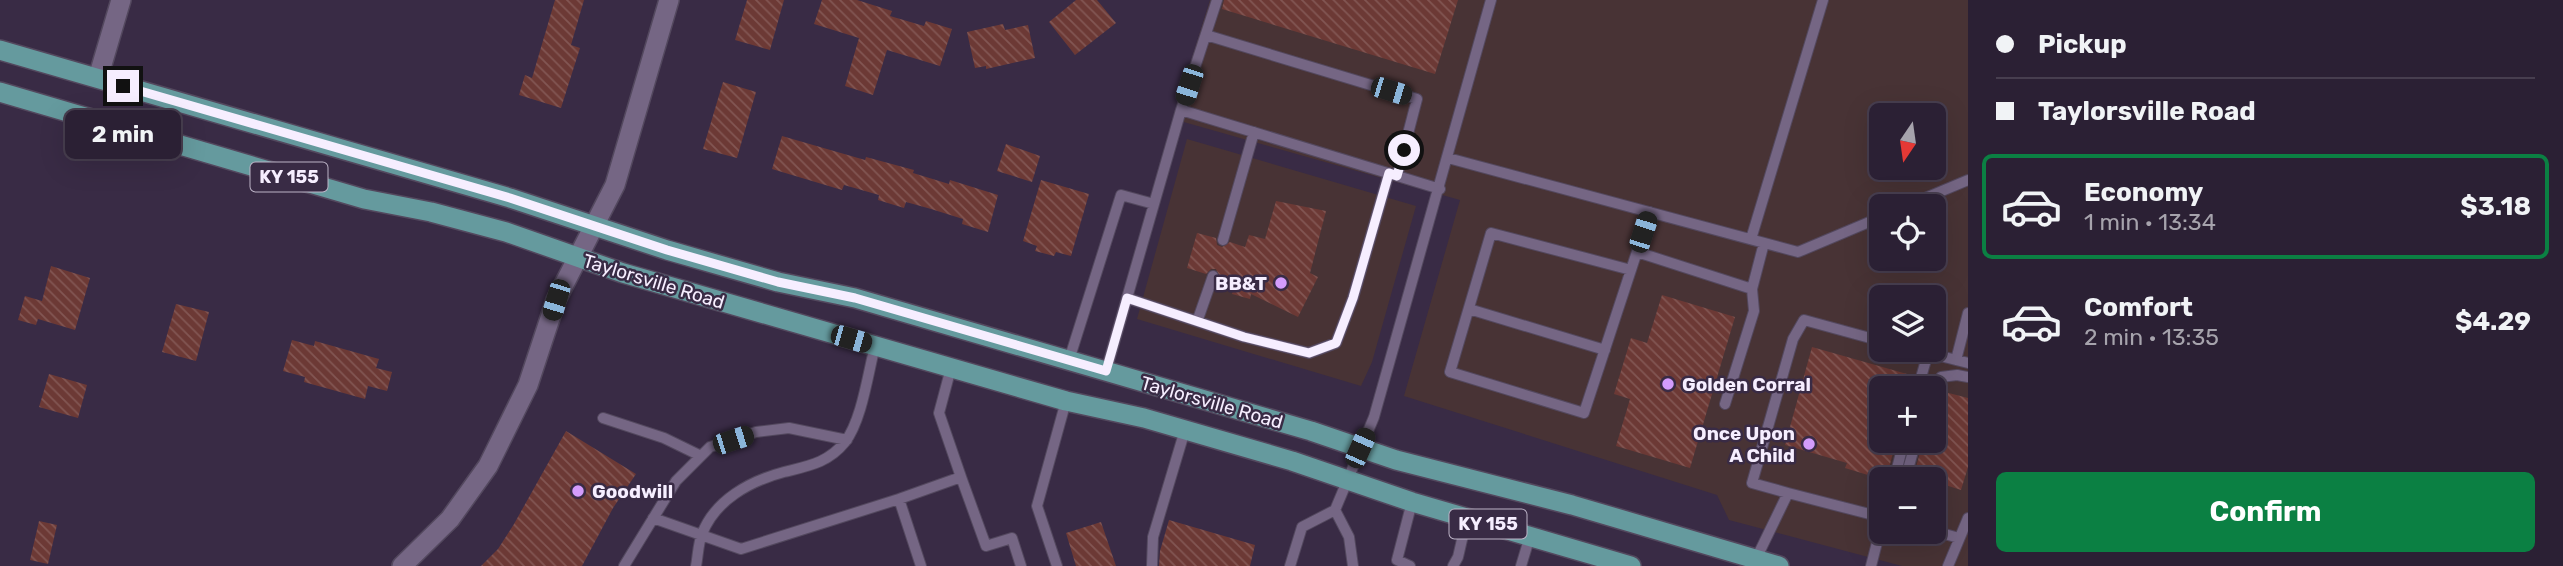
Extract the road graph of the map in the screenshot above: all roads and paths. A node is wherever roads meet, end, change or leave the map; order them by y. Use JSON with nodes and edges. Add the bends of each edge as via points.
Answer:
{"nodes":[{"id":1,"x":121,"y":0,"type":"edge"},
{"id":2,"x":669,"y":0,"type":"edge"},
{"id":3,"x":1217,"y":0,"type":"edge"},
{"id":4,"x":1492,"y":0,"type":"edge"},
{"id":5,"x":1823,"y":0,"type":"edge"},
{"id":6,"x":1206,"y":35,"type":"junction"},
{"id":7,"x":0,"y":50,"type":"edge"},
{"id":8,"x":98,"y":78,"type":"junction"},
{"id":9,"x":0,"y":92,"type":"edge"},
{"id":10,"x":1181,"y":110,"type":"junction"},
{"id":11,"x":1254,"y":132,"type":"junction"},
{"id":12,"x":1448,"y":158,"type":"junction"},
{"id":13,"x":1393,"y":175,"type":"junction"},
{"id":14,"x":1968,"y":180,"type":"edge"},
{"id":15,"x":1440,"y":189,"type":"junction"},
{"id":16,"x":1935,"y":194,"type":"edge"},
{"id":17,"x":1154,"y":204,"type":"junction"},
{"id":18,"x":1650,"y":212,"type":"junction"},
{"id":19,"x":1869,"y":222,"type":"edge"},
{"id":20,"x":594,"y":226,"type":"junction"},
{"id":21,"x":1751,"y":239,"type":"junction"},
{"id":22,"x":1223,"y":240,"type":"dead end"},
{"id":23,"x":1764,"y":243,"type":"junction"},
{"id":24,"x":1637,"y":252,"type":"junction"},
{"id":25,"x":578,"y":258,"type":"junction"},
{"id":26,"x":1631,"y":270,"type":"junction"},
{"id":27,"x":1213,"y":276,"type":"dead end"},
{"id":28,"x":1752,"y":289,"type":"junction"},
{"id":29,"x":1127,"y":298,"type":"junction"},
{"id":30,"x":1469,"y":309,"type":"junction"},
{"id":31,"x":1968,"y":313,"type":"edge"},
{"id":32,"x":1198,"y":319,"type":"junction"},
{"id":33,"x":1869,"y":338,"type":"edge"},
{"id":34,"x":875,"y":346,"type":"junction"},
{"id":35,"x":1605,"y":350,"type":"junction"},
{"id":36,"x":1946,"y":358,"type":"edge"},
{"id":37,"x":1069,"y":360,"type":"junction"},
{"id":38,"x":1956,"y":360,"type":"junction"},
{"id":39,"x":1968,"y":363,"type":"edge"},
{"id":40,"x":951,"y":368,"type":"junction"},
{"id":41,"x":1106,"y":371,"type":"junction"},
{"id":42,"x":1946,"y":376,"type":"edge"},
{"id":43,"x":1968,"y":377,"type":"edge"},
{"id":44,"x":1066,"y":401,"type":"junction"},
{"id":45,"x":1726,"y":404,"type":"dead end"},
{"id":46,"x":603,"y":418,"type":"dead end"},
{"id":47,"x":1185,"y":430,"type":"junction"},
{"id":48,"x":847,"y":440,"type":"junction"},
{"id":49,"x":1360,"y":448,"type":"junction"},
{"id":50,"x":701,"y":456,"type":"junction"},
{"id":51,"x":961,"y":477,"type":"junction"},
{"id":52,"x":1347,"y":479,"type":"junction"},
{"id":53,"x":1788,"y":493,"type":"junction"},
{"id":54,"x":899,"y":499,"type":"junction"},
{"id":55,"x":1412,"y":502,"type":"junction"},
{"id":56,"x":1335,"y":510,"type":"junction"},
{"id":57,"x":1869,"y":514,"type":"edge"},
{"id":58,"x":653,"y":518,"type":"junction"},
{"id":59,"x":1466,"y":518,"type":"junction"},
{"id":60,"x":1968,"y":518,"type":"edge"},
{"id":61,"x":1946,"y":534,"type":"edge"},
{"id":62,"x":701,"y":536,"type":"junction"},
{"id":63,"x":1530,"y":536,"type":"junction"},
{"id":64,"x":1959,"y":538,"type":"junction"},
{"id":65,"x":1877,"y":544,"type":"edge"},
{"id":66,"x":1756,"y":559,"type":"junction"},
{"id":67,"x":1619,"y":564,"type":"edge"},
{"id":68,"x":402,"y":566,"type":"edge"},
{"id":69,"x":624,"y":566,"type":"edge"},
{"id":70,"x":696,"y":566,"type":"edge"},
{"id":71,"x":921,"y":566,"type":"edge"},
{"id":72,"x":1021,"y":566,"type":"edge"},
{"id":73,"x":1057,"y":566,"type":"edge"},
{"id":74,"x":1152,"y":566,"type":"edge"},
{"id":75,"x":1290,"y":566,"type":"edge"},
{"id":76,"x":1353,"y":566,"type":"edge"},
{"id":77,"x":1410,"y":566,"type":"edge"},
{"id":78,"x":1453,"y":566,"type":"edge"},
{"id":79,"x":1521,"y":566,"type":"edge"},
{"id":80,"x":1779,"y":566,"type":"edge"},
{"id":81,"x":1871,"y":566,"type":"edge"},
{"id":82,"x":1948,"y":566,"type":"edge"}],
"edges":[{"from":1,"to":8,"type":"street"},
{"from":2,"to":20,"type":"street","via":[[615,185]]},
{"from":3,"to":6,"type":"lane"},
{"from":4,"to":12,"type":"lane"},
{"from":5,"to":21,"type":"lane"},
{"from":6,"to":10,"type":"lane"},
{"from":6,"to":13,"type":"lane","via":[[1418,99]]},
{"from":7,"to":8,"type":"main road","name":"Taylorsville Road","number":"KY 155"},
{"from":8,"to":20,"type":"main road","name":"Taylorsville Road","number":"KY 155"},
{"from":9,"to":25,"type":"main road","name":"Taylorsville Road","number":"KY 155","via":[[364,199],[506,232]]},
{"from":10,"to":11,"type":"lane"},
{"from":10,"to":17,"type":"lane"},
{"from":11,"to":13,"type":"lane"},
{"from":11,"to":22,"type":"lane"},
{"from":12,"to":15,"type":"lane"},
{"from":12,"to":18,"type":"lane"},
{"from":13,"to":15,"type":"lane"},
{"from":13,"to":32,"type":"lane","via":[[1336,343],[1309,353],[1244,337]]},
{"from":14,"to":16,"type":"lane"},
{"from":15,"to":49,"type":"lane","via":[[1374,418]]},
{"from":17,"to":29,"type":"lane"},
{"from":17,"to":37,"type":"lane","via":[[1121,195]]},
{"from":18,"to":21,"type":"lane"},
{"from":18,"to":24,"type":"lane"},
{"from":19,"to":23,"type":"lane","via":[[1798,252]]},
{"from":20,"to":25,"type":"street"},
{"from":20,"to":37,"type":"main road","name":"Taylorsville Road","number":"KY 155","via":[[778,282],[855,298]]},
{"from":21,"to":23,"type":"lane"},
{"from":23,"to":28,"type":"lane"},
{"from":24,"to":26,"type":"lane"},
{"from":24,"to":28,"type":"lane"},
{"from":25,"to":34,"type":"main road","name":"Taylorsville Road","number":"KY 155"},
{"from":25,"to":68,"type":"street","via":[[556,300],[528,385],[488,466],[450,519]]},
{"from":26,"to":30,"type":"lane","via":[[1492,233]]},
{"from":26,"to":35,"type":"lane"},
{"from":27,"to":32,"type":"lane"},
{"from":28,"to":45,"type":"lane","via":[[1754,311]]},
{"from":29,"to":32,"type":"lane"},
{"from":29,"to":41,"type":"lane"},
{"from":30,"to":35,"type":"lane"},
{"from":30,"to":35,"type":"lane","via":[[1450,372],[1584,413]]},
{"from":31,"to":38,"type":"lane"},
{"from":33,"to":53,"type":"lane","via":[[1804,320],[1793,339],[1752,483]]},
{"from":34,"to":40,"type":"main road","name":"Taylorsville Road","number":"KY 155"},
{"from":34,"to":48,"type":"lane"},
{"from":36,"to":38,"type":"lane"},
{"from":37,"to":41,"type":"main road","name":"Taylorsville Road","number":"KY 155"},
{"from":38,"to":39,"type":"lane"},
{"from":40,"to":44,"type":"main road","name":"Taylorsville Road","number":"KY 155"},
{"from":40,"to":51,"type":"lane","via":[[939,413]]},
{"from":41,"to":49,"type":"main road","name":"Taylorsville Road","number":"KY 155"},
{"from":42,"to":43,"type":"lane"},
{"from":44,"to":47,"type":"main road","name":"Taylorsville Road","number":"KY 155"},
{"from":44,"to":73,"type":"lane","via":[[1037,506]]},
{"from":46,"to":50,"type":"lane"},
{"from":47,"to":52,"type":"main road","name":"Taylorsville Road","number":"KY 155"},
{"from":47,"to":74,"type":"lane","via":[[1153,537]]},
{"from":48,"to":50,"type":"lane","via":[[789,428],[756,432],[710,447]]},
{"from":48,"to":62,"type":"lane","via":[[832,456],[811,466],[743,488],[711,517]]},
{"from":49,"to":52,"type":"lane"},
{"from":49,"to":66,"type":"main road","name":"Taylorsville Road","number":"KY 155"},
{"from":50,"to":58,"type":"lane","via":[[676,481]]},
{"from":51,"to":54,"type":"lane"},
{"from":51,"to":72,"type":"lane","via":[[986,546],[1012,538]]},
{"from":52,"to":55,"type":"main road","name":"Taylorsville Road","number":"KY 155"},
{"from":52,"to":56,"type":"lane"},
{"from":53,"to":57,"type":"lane"},
{"from":53,"to":66,"type":"lane"},
{"from":54,"to":62,"type":"lane","via":[[741,549]]},
{"from":54,"to":71,"type":"lane"},
{"from":55,"to":59,"type":"main road","name":"Taylorsville Road","number":"KY 155"},
{"from":55,"to":77,"type":"lane","via":[[1397,560]]},
{"from":56,"to":75,"type":"lane","via":[[1302,527]]},
{"from":56,"to":76,"type":"lane","via":[[1349,537]]},
{"from":58,"to":62,"type":"lane"},
{"from":58,"to":69,"type":"lane"},
{"from":59,"to":63,"type":"main road","name":"Taylorsville Road","number":"KY 155"},
{"from":59,"to":78,"type":"lane"},
{"from":60,"to":64,"type":"lane"},
{"from":61,"to":64,"type":"lane"},
{"from":62,"to":70,"type":"lane"},
{"from":63,"to":67,"type":"main road","name":"Taylorsville Road","number":"KY 155"},
{"from":63,"to":79,"type":"lane"},
{"from":64,"to":82,"type":"lane"},
{"from":65,"to":81,"type":"lane"},
{"from":66,"to":80,"type":"main road","name":"Taylorsville Road","number":"KY 155"}]}
